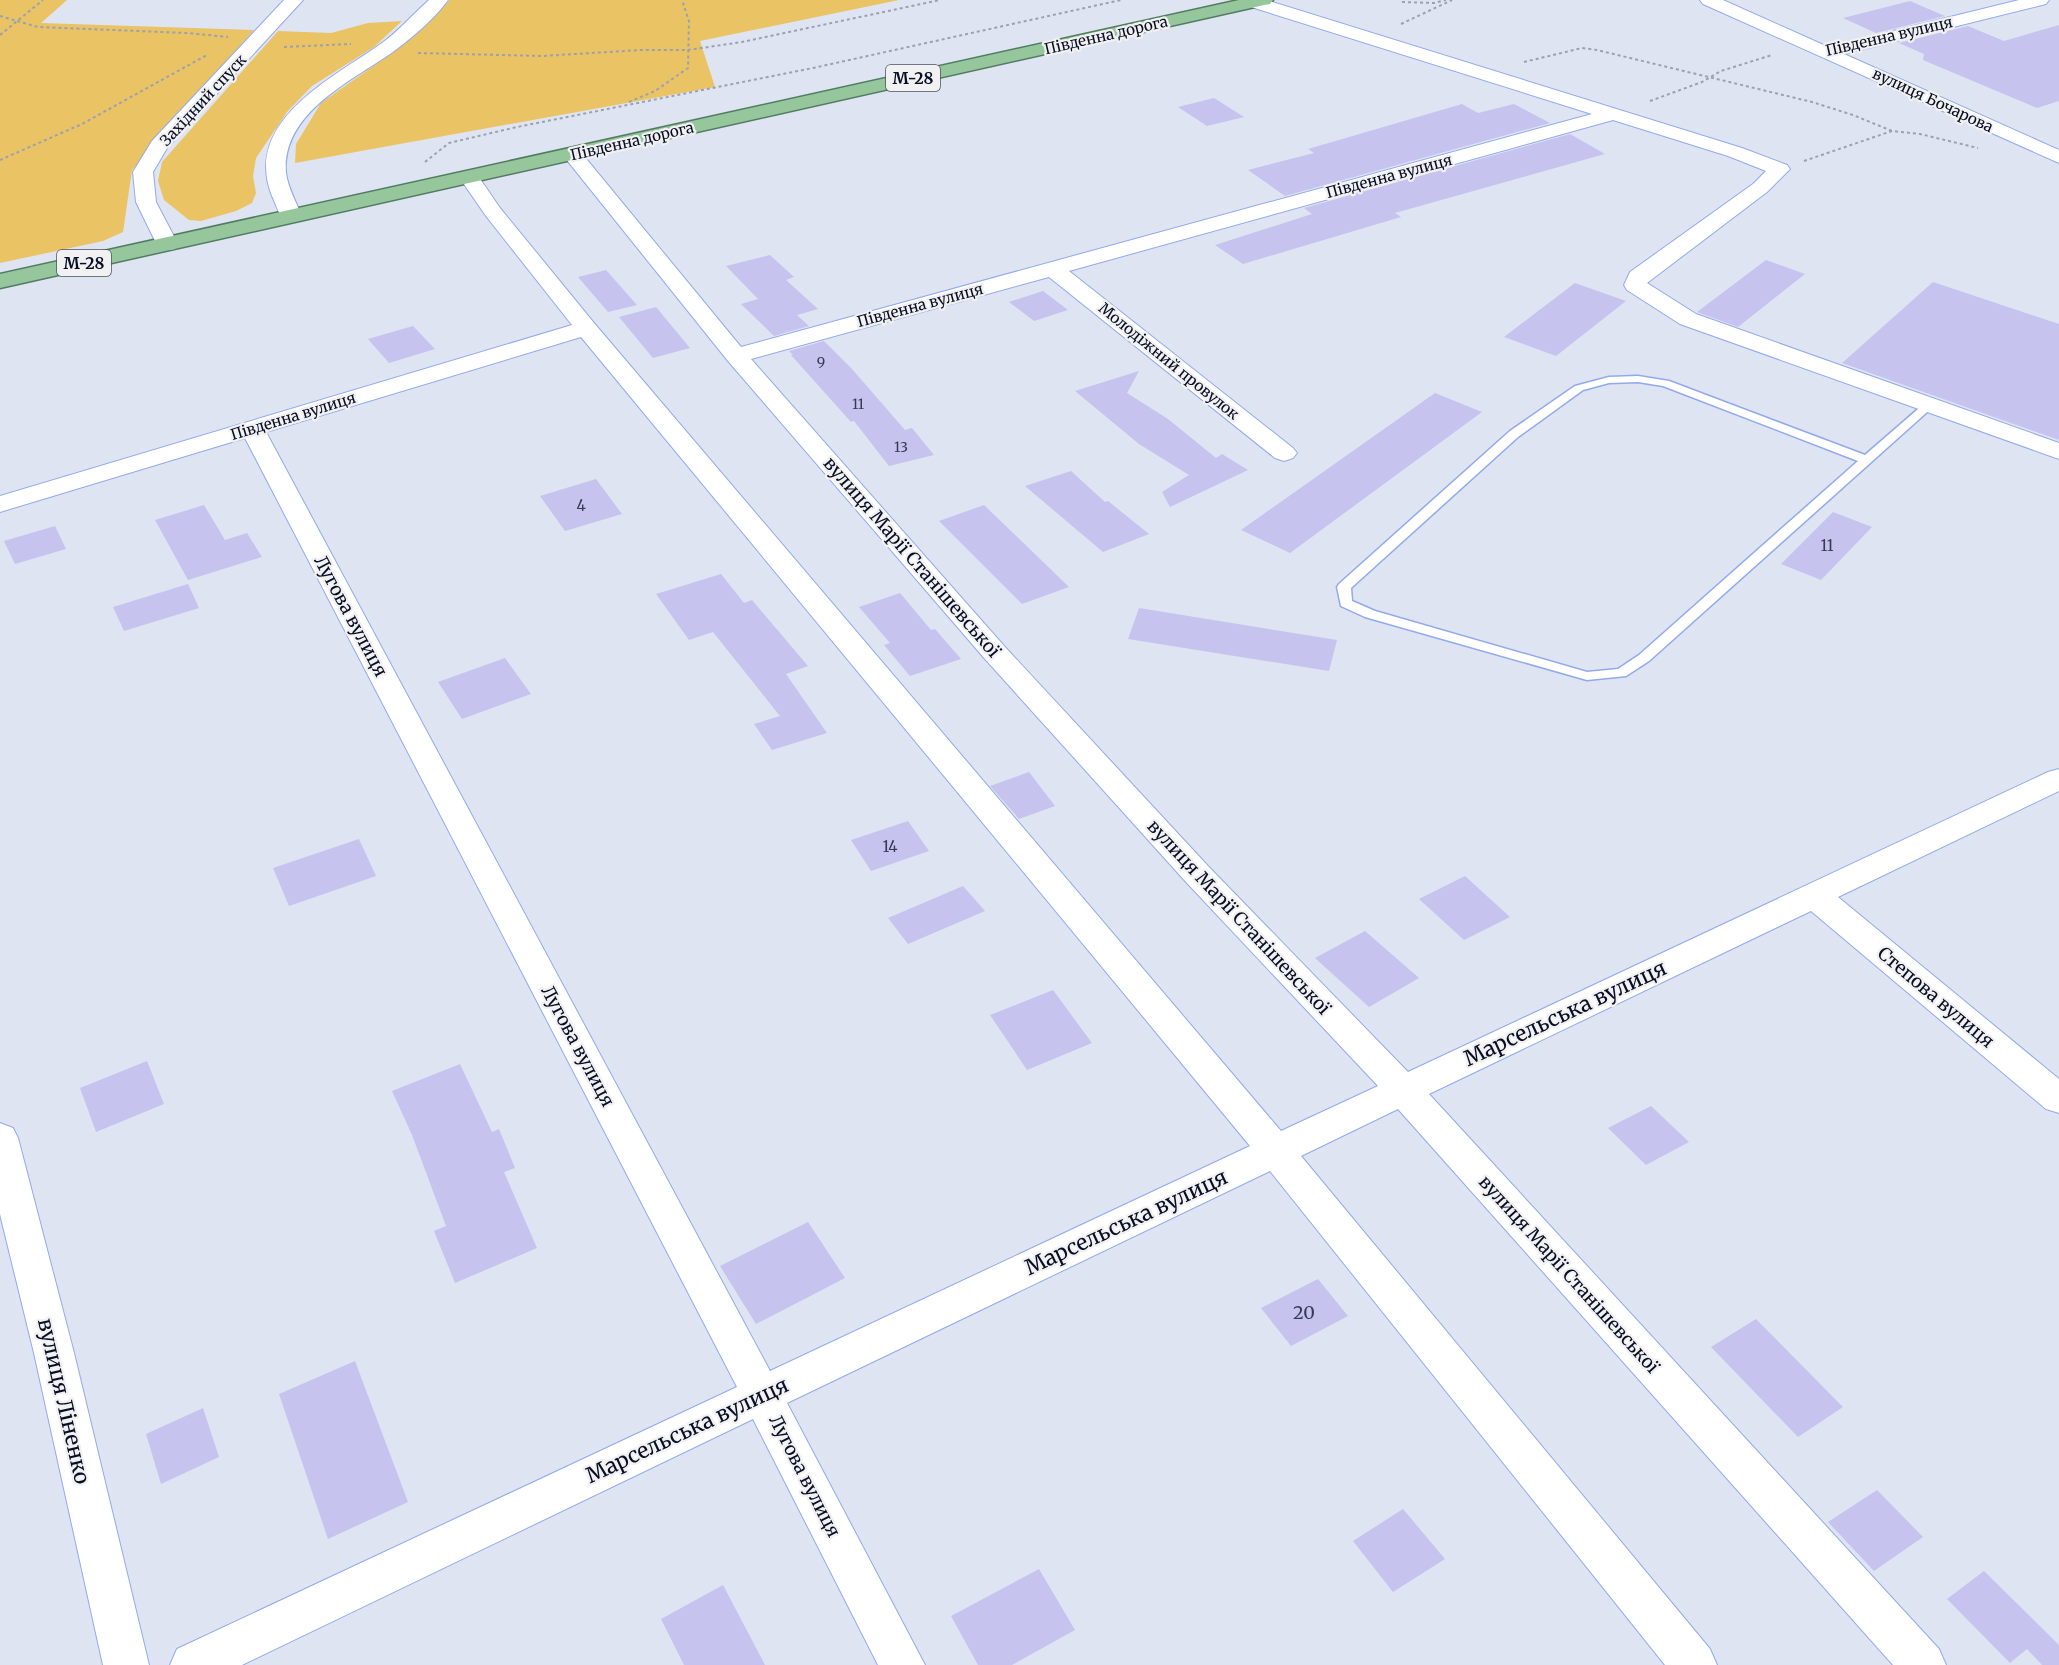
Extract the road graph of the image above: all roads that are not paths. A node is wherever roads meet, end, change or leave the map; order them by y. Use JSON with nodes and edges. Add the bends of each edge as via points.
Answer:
{"nodes":[{"id":1,"x":294,"y":0,"type":"edge"},
{"id":2,"x":439,"y":0,"type":"edge"},
{"id":3,"x":1708,"y":0,"type":"edge"},
{"id":4,"x":2040,"y":0,"type":"edge"},
{"id":5,"x":2054,"y":0,"type":"edge"},
{"id":6,"x":1259,"y":1,"type":"edge"},
{"id":7,"x":2059,"y":2,"type":"edge"},
{"id":8,"x":1829,"y":52,"type":"junction"},
{"id":9,"x":1613,"y":114,"type":"junction"},
{"id":10,"x":572,"y":154,"type":"junction"},
{"id":11,"x":2059,"y":157,"type":"edge"},
{"id":12,"x":469,"y":177,"type":"junction"},
{"id":13,"x":291,"y":216,"type":"junction"},
{"id":14,"x":167,"y":244,"type":"junction"},
{"id":15,"x":1053,"y":269,"type":"junction"},
{"id":16,"x":0,"y":281,"type":"edge"},
{"id":17,"x":586,"y":328,"type":"junction"},
{"id":18,"x":736,"y":356,"type":"junction"},
{"id":19,"x":1929,"y":405,"type":"junction"},
{"id":20,"x":252,"y":429,"type":"junction"},
{"id":21,"x":2059,"y":451,"type":"edge"},
{"id":22,"x":1284,"y":453,"type":"dead end"},
{"id":23,"x":1866,"y":460,"type":"junction"},
{"id":24,"x":0,"y":504,"type":"edge"},
{"id":25,"x":2059,"y":779,"type":"edge"},
{"id":26,"x":1814,"y":895,"type":"junction"},
{"id":27,"x":1403,"y":1090,"type":"junction"},
{"id":28,"x":2059,"y":1099,"type":"edge"},
{"id":29,"x":0,"y":1138,"type":"edge"},
{"id":30,"x":1276,"y":1151,"type":"junction"},
{"id":31,"x":762,"y":1395,"type":"junction"},
{"id":32,"x":126,"y":1665,"type":"edge"},
{"id":33,"x":193,"y":1665,"type":"edge"},
{"id":34,"x":902,"y":1665,"type":"edge"},
{"id":35,"x":1694,"y":1665,"type":"edge"},
{"id":36,"x":1923,"y":1665,"type":"edge"}],
"edges":[{"from":1,"to":14,"type":"street","name":"Західний спуск","via":[[159,145],[143,172],[146,202]]},
{"from":2,"to":13,"type":"street","via":[[383,50],[322,92],[292,122],[280,144],[276,170]]},
{"from":3,"to":8,"type":"street","name":"вулиця Бочарова"},
{"from":4,"to":8,"type":"street","name":"Південна вулиця"},
{"from":5,"to":7,"type":"street"},
{"from":6,"to":9,"type":"street"},
{"from":6,"to":10,"type":"highway","name":"Південна дорога","number":"М-28"},
{"from":8,"to":11,"type":"street","name":"вулиця Бочарова"},
{"from":9,"to":15,"type":"street","name":"Південна вулиця"},
{"from":9,"to":19,"type":"street","via":[[1780,169],[1760,188],[1638,277],[1635,285],[1688,319]]},
{"from":10,"to":12,"type":"highway","name":"Південна дорога","number":"М-28"},
{"from":10,"to":18,"type":"street","name":"вулиця Марії Станішевської"},
{"from":12,"to":13,"type":"highway","name":"Південна дорога","number":"М-28"},
{"from":12,"to":17,"type":"street"},
{"from":13,"to":14,"type":"highway","name":"Південна дорога","number":"М-28"},
{"from":14,"to":16,"type":"highway","name":"Південна дорога","number":"М-28"},
{"from":15,"to":18,"type":"street","name":"Південна вулиця"},
{"from":15,"to":22,"type":"street","name":"Молодіжний провулок"},
{"from":17,"to":20,"type":"street","name":"Південна вулиця"},
{"from":17,"to":30,"type":"street"},
{"from":18,"to":27,"type":"street","name":"вулиця Марії Станішевської","via":[[995,653],[1197,874]]},
{"from":19,"to":21,"type":"street"},
{"from":19,"to":23,"type":"lane"},
{"from":20,"to":24,"type":"street","name":"Південна вулиця"},
{"from":20,"to":31,"type":"street","name":"Лугова вулиця"},
{"from":23,"to":23,"type":"lane","via":[[1665,383],[1609,380],[1580,388],[1514,434],[1344,587],[1346,603],[1370,614],[1587,676],[1621,673],[1644,658]]},
{"from":25,"to":26,"type":"street","name":"Марсельська вулиця"},
{"from":26,"to":27,"type":"street","name":"Марсельська вулиця"},
{"from":26,"to":28,"type":"street","name":"Степова вулиця"},
{"from":27,"to":30,"type":"street","name":"Марсельська вулиця"},
{"from":27,"to":36,"type":"street","name":"вулиця Марії Станішевської"},
{"from":29,"to":32,"type":"street","name":"вулиця Ліненко"},
{"from":30,"to":31,"type":"street","name":"Марсельська вулиця"},
{"from":30,"to":35,"type":"street"},
{"from":31,"to":33,"type":"street","name":"Марсельська вулиця"},
{"from":31,"to":34,"type":"street","name":"Лугова вулиця"}]}
